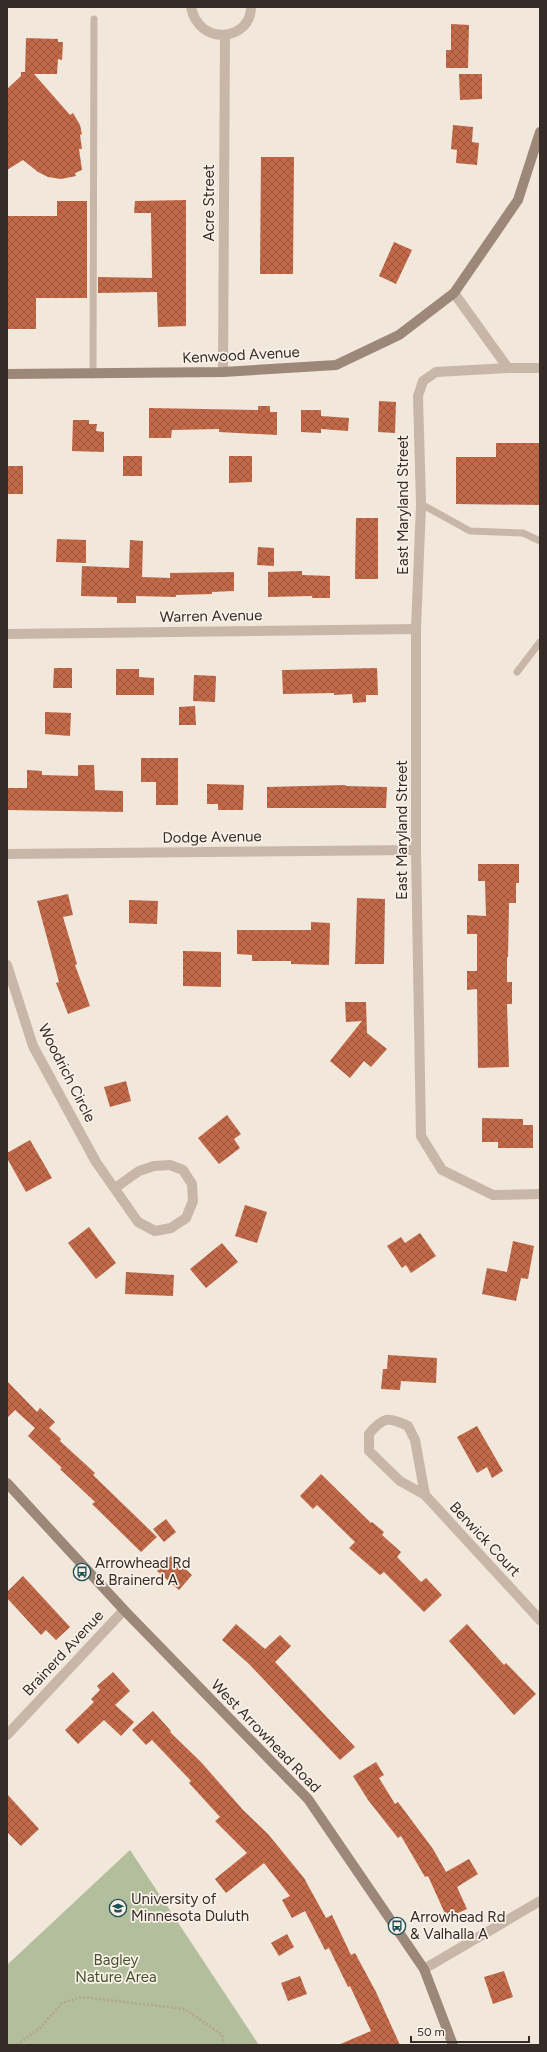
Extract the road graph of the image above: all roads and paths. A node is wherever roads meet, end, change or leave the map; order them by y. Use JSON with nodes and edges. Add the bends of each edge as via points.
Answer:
{"nodes":[{"id":1,"x":191,"y":7,"type":"edge"},
{"id":2,"x":251,"y":7,"type":"edge"},
{"id":3,"x":94,"y":20,"type":"dead end"},
{"id":4,"x":224,"y":35,"type":"junction"},
{"id":5,"x":540,"y":132,"type":"edge"},
{"id":6,"x":454,"y":293,"type":"junction"},
{"id":7,"x":508,"y":368,"type":"junction"},
{"id":8,"x":540,"y":368,"type":"edge"},
{"id":9,"x":223,"y":372,"type":"junction"},
{"id":10,"x":7,"y":374,"type":"edge"},
{"id":11,"x":93,"y":375,"type":"junction"},
{"id":12,"x":421,"y":504,"type":"junction"},
{"id":13,"x":540,"y":541,"type":"edge"},
{"id":14,"x":416,"y":629,"type":"junction"},
{"id":15,"x":7,"y":634,"type":"edge"},
{"id":16,"x":540,"y":642,"type":"edge"},
{"id":17,"x":517,"y":672,"type":"dead end"},
{"id":18,"x":416,"y":850,"type":"junction"},
{"id":19,"x":7,"y":854,"type":"edge"},
{"id":20,"x":7,"y":965,"type":"edge"},
{"id":21,"x":115,"y":1188,"type":"junction"},
{"id":22,"x":540,"y":1194,"type":"edge"},
{"id":23,"x":7,"y":1483,"type":"edge"},
{"id":24,"x":425,"y":1495,"type":"junction"},
{"id":25,"x":124,"y":1610,"type":"junction"},
{"id":26,"x":540,"y":1620,"type":"edge"},
{"id":27,"x":7,"y":1735,"type":"edge"},
{"id":28,"x":540,"y":1901,"type":"edge"},
{"id":29,"x":424,"y":1969,"type":"junction"},
{"id":30,"x":17,"y":2045,"type":"edge"},
{"id":31,"x":224,"y":2045,"type":"edge"},
{"id":32,"x":453,"y":2045,"type":"edge"}],
"edges":[{"from":1,"to":4,"type":"street","via":[[198,24],[205,31],[214,35]]},
{"from":2,"to":4,"type":"street","via":[[248,19],[242,27],[234,33]]},
{"from":3,"to":11,"type":"lane"},
{"from":4,"to":9,"type":"street","name":"Acre Street"},
{"from":5,"to":6,"type":"street","name":"Kenwood Avenue","via":[[518,200]]},
{"from":6,"to":7,"type":"street"},
{"from":6,"to":9,"type":"street","name":"Kenwood Avenue","via":[[399,336],[336,365]]},
{"from":7,"to":8,"type":"street"},
{"from":7,"to":12,"type":"street","name":"East Maryland Street","via":[[436,372],[423,381],[418,396]]},
{"from":9,"to":11,"type":"street","name":"Kenwood Avenue"},
{"from":10,"to":11,"type":"street","name":"Kenwood Avenue"},
{"from":12,"to":13,"type":"lane","via":[[470,531],[523,533]]},
{"from":12,"to":14,"type":"street","name":"East Maryland Street"},
{"from":14,"to":15,"type":"street","name":"Warren Avenue"},
{"from":14,"to":18,"type":"street","name":"East Maryland Street"},
{"from":16,"to":17,"type":"lane"},
{"from":18,"to":19,"type":"street","name":"Dodge Avenue"},
{"from":18,"to":22,"type":"street","name":"East Maryland Street","via":[[421,1136],[442,1170],[493,1195]]},
{"from":20,"to":21,"type":"street","name":"Woodrich Circle","via":[[33,1046],[96,1162]]},
{"from":21,"to":21,"type":"street","name":"Woodrich Circle","via":[[138,1222],[155,1230],[171,1228],[186,1218],[193,1201],[192,1184],[183,1170],[170,1165],[154,1166],[139,1171]]},
{"from":23,"to":25,"type":"street","name":"West Arrowhead Road"},
{"from":24,"to":24,"type":"street","name":"Berwick Court","via":[[415,1440],[408,1426],[394,1419],[379,1422],[369,1434],[369,1451],[400,1481]]},
{"from":24,"to":26,"type":"street","name":"Berwick Court"},
{"from":25,"to":27,"type":"street","name":"Brainerd Avenue"},
{"from":25,"to":29,"type":"street","name":"West Arrowhead Road","via":[[308,1799]]},
{"from":28,"to":29,"type":"street"},
{"from":29,"to":32,"type":"street","name":"West Arrowhead Road"},
{"from":30,"to":31,"type":"path","via":[[40,2028],[62,2002],[82,1997],[185,2009],[222,2035]]}]}
